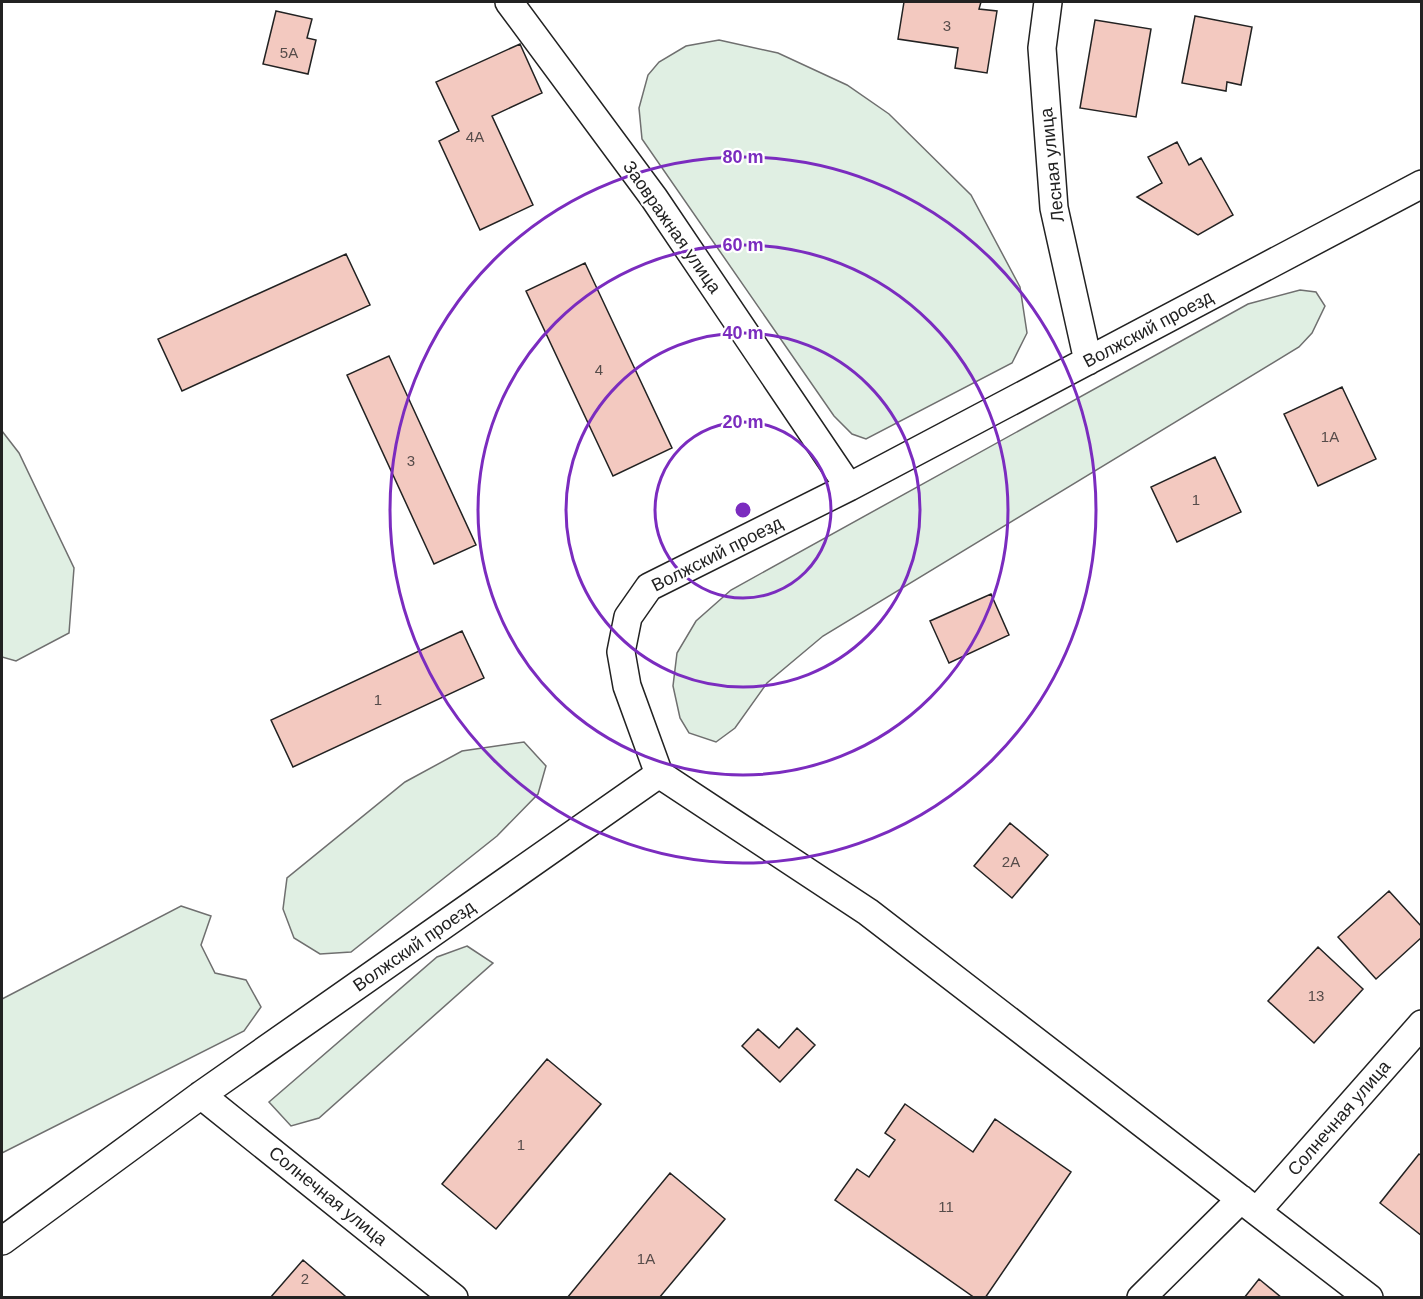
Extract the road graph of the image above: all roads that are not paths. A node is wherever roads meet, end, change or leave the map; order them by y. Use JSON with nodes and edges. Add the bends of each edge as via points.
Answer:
{"nodes":[{"id":1,"x":509,"y":2,"type":"edge"},
{"id":2,"x":1048,"y":2,"type":"edge"},
{"id":3,"x":1422,"y":184,"type":"edge"},
{"id":4,"x":1088,"y":361,"type":"junction"},
{"id":5,"x":849,"y":487,"type":"junction"},
{"id":6,"x":659,"y":774,"type":"junction"},
{"id":7,"x":1422,"y":1024,"type":"edge"},
{"id":8,"x":201,"y":1095,"type":"junction"},
{"id":9,"x":1249,"y":1205,"type":"junction"},
{"id":10,"x":2,"y":1241,"type":"edge"},
{"id":11,"x":454,"y":1298,"type":"edge"},
{"id":12,"x":1141,"y":1298,"type":"edge"},
{"id":13,"x":1369,"y":1298,"type":"edge"}],
"edges":[{"from":1,"to":5,"type":"street","name":"Заовражная улица","via":[[654,198]]},
{"from":2,"to":4,"type":"street","name":"Лесная улица","via":[[1042,48],[1054,208]]},
{"from":3,"to":4,"type":"street","name":"Волжский проезд"},
{"from":4,"to":5,"type":"street","name":"Волжский проезд"},
{"from":5,"to":6,"type":"street","name":"Волжский проезд","via":[[649,587],[628,617],[621,652],[627,686]]},
{"from":6,"to":8,"type":"street","name":"Волжский проезд"},
{"from":6,"to":9,"type":"street","via":[[868,912]]},
{"from":7,"to":9,"type":"street","name":"Солнечная улица"},
{"from":8,"to":10,"type":"street","name":"Волжский проезд"},
{"from":8,"to":11,"type":"street","name":"Солнечная улица"},
{"from":9,"to":12,"type":"street","name":"Солнечная улица"},
{"from":9,"to":13,"type":"street"}]}
